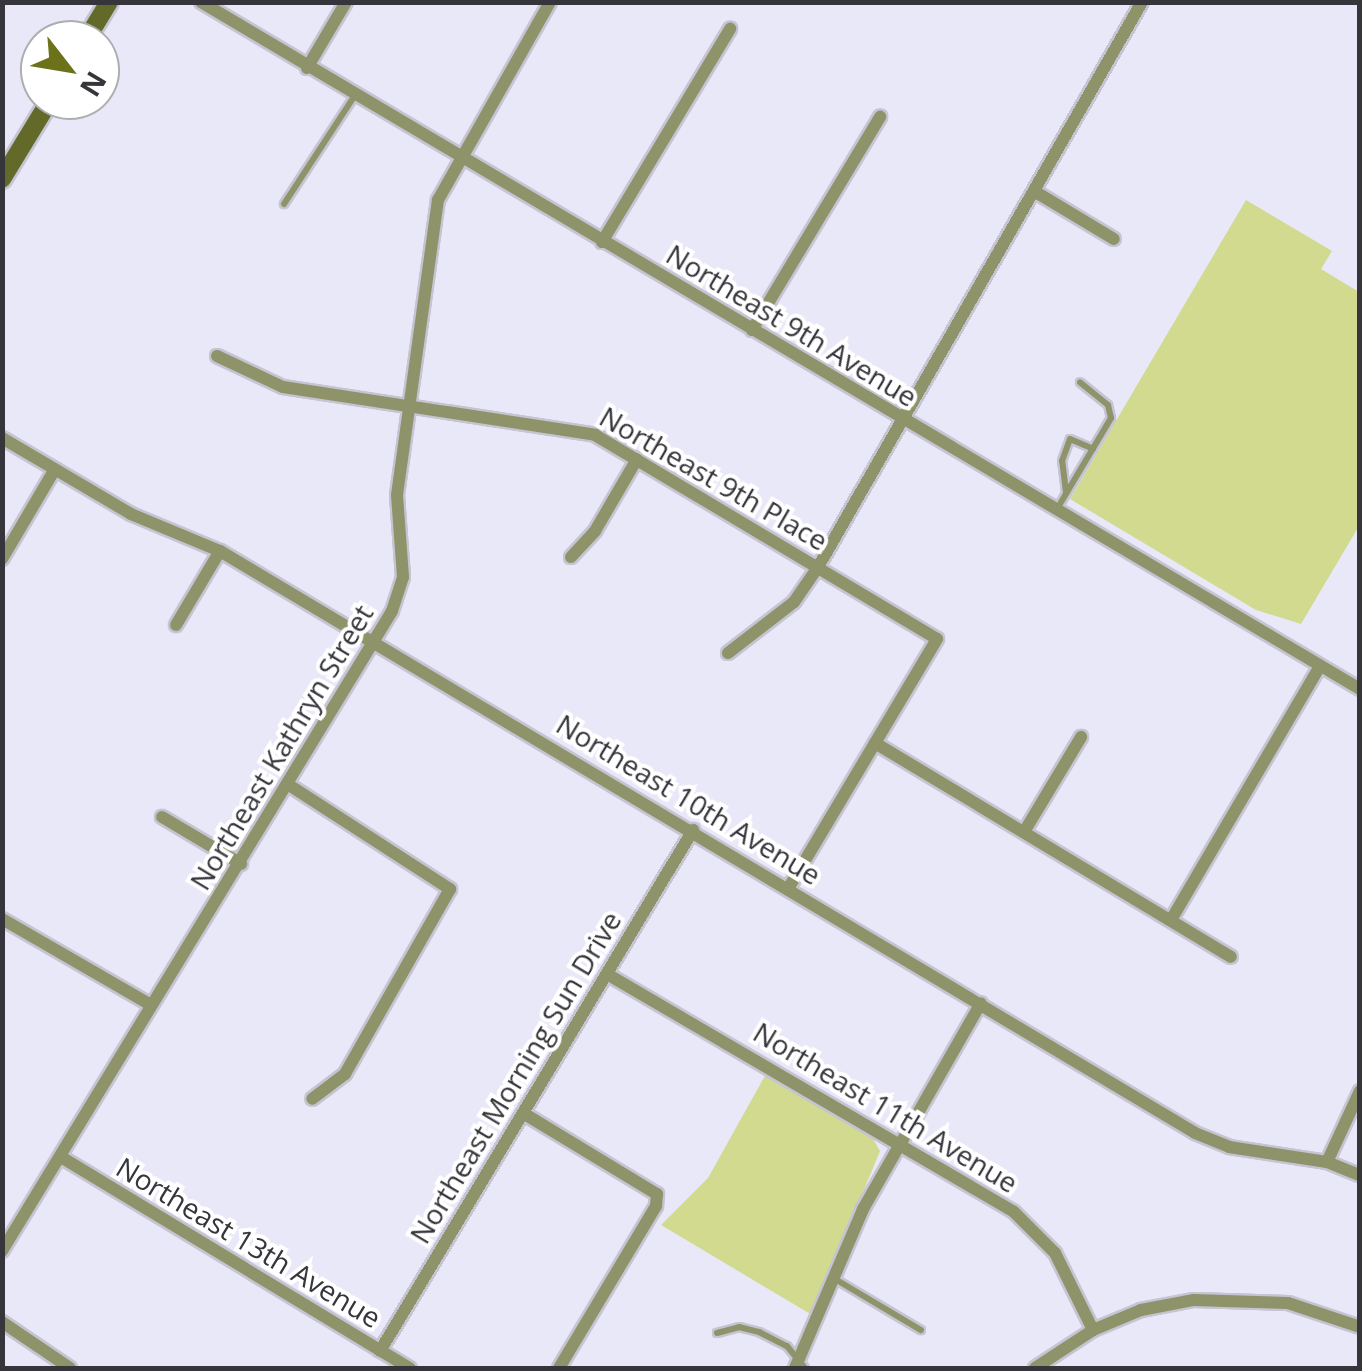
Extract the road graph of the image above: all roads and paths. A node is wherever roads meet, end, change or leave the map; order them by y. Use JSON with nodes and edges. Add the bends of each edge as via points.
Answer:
{"nodes":[{"id":1,"x":201,"y":2,"type":"edge"},
{"id":2,"x":346,"y":2,"type":"edge"},
{"id":3,"x":550,"y":2,"type":"edge"},
{"id":4,"x":1139,"y":4,"type":"edge"},
{"id":5,"x":730,"y":29,"type":"dead end"},
{"id":6,"x":307,"y":68,"type":"junction"},
{"id":7,"x":354,"y":95,"type":"junction"},
{"id":8,"x":880,"y":117,"type":"dead end"},
{"id":9,"x":38,"y":120,"type":"edge"},
{"id":10,"x":460,"y":155,"type":"junction"},
{"id":11,"x":2,"y":179,"type":"edge"},
{"id":12,"x":1034,"y":191,"type":"junction"},
{"id":13,"x":284,"y":204,"type":"dead end"},
{"id":14,"x":1114,"y":239,"type":"dead end"},
{"id":15,"x":602,"y":242,"type":"junction"},
{"id":16,"x":752,"y":330,"type":"junction"},
{"id":17,"x":217,"y":356,"type":"dead end"},
{"id":18,"x":1080,"y":382,"type":"dead end"},
{"id":19,"x":410,"y":404,"type":"junction"},
{"id":20,"x":904,"y":420,"type":"junction"},
{"id":21,"x":2,"y":438,"type":"edge"},
{"id":22,"x":1093,"y":449,"type":"junction"},
{"id":23,"x":637,"y":459,"type":"junction"},
{"id":24,"x":55,"y":469,"type":"junction"},
{"id":25,"x":1066,"y":494,"type":"junction"},
{"id":26,"x":1056,"y":510,"type":"junction"},
{"id":27,"x":220,"y":551,"type":"junction"},
{"id":28,"x":571,"y":557,"type":"dead end"},
{"id":29,"x":2,"y":559,"type":"edge"},
{"id":30,"x":818,"y":566,"type":"junction"},
{"id":31,"x":176,"y":625,"type":"dead end"},
{"id":32,"x":373,"y":642,"type":"junction"},
{"id":33,"x":728,"y":652,"type":"dead end"},
{"id":34,"x":1320,"y":666,"type":"junction"},
{"id":35,"x":1360,"y":689,"type":"edge"},
{"id":36,"x":1081,"y":737,"type":"dead end"},
{"id":37,"x":875,"y":743,"type":"junction"},
{"id":38,"x":289,"y":785,"type":"junction"},
{"id":39,"x":162,"y":817,"type":"dead end"},
{"id":40,"x":693,"y":830,"type":"junction"},
{"id":41,"x":1024,"y":832,"type":"junction"},
{"id":42,"x":241,"y":864,"type":"junction"},
{"id":43,"x":789,"y":887,"type":"junction"},
{"id":44,"x":2,"y":920,"type":"edge"},
{"id":45,"x":1170,"y":920,"type":"junction"},
{"id":46,"x":1231,"y":957,"type":"dead end"},
{"id":47,"x":607,"y":974,"type":"junction"},
{"id":48,"x":981,"y":1002,"type":"junction"},
{"id":49,"x":151,"y":1005,"type":"junction"},
{"id":50,"x":1360,"y":1091,"type":"edge"},
{"id":51,"x":312,"y":1098,"type":"dead end"},
{"id":52,"x":523,"y":1113,"type":"junction"},
{"id":53,"x":898,"y":1142,"type":"junction"},
{"id":54,"x":61,"y":1158,"type":"junction"},
{"id":55,"x":1327,"y":1162,"type":"junction"},
{"id":56,"x":1360,"y":1175,"type":"edge"},
{"id":57,"x":2,"y":1251,"type":"edge"},
{"id":58,"x":836,"y":1279,"type":"junction"},
{"id":59,"x":2,"y":1322,"type":"edge"},
{"id":60,"x":1360,"y":1327,"type":"edge"},
{"id":61,"x":921,"y":1330,"type":"dead end"},
{"id":62,"x":1093,"y":1330,"type":"junction"},
{"id":63,"x":716,"y":1333,"type":"dead end"},
{"id":64,"x":380,"y":1350,"type":"junction"},
{"id":65,"x":800,"y":1366,"type":"edge"},
{"id":66,"x":70,"y":1368,"type":"edge"},
{"id":67,"x":410,"y":1368,"type":"edge"},
{"id":68,"x":558,"y":1368,"type":"edge"},
{"id":69,"x":1035,"y":1368,"type":"edge"}],
"edges":[{"from":1,"to":6,"type":"street","name":"Northeast 9th Avenue"},
{"from":2,"to":6,"type":"street"},
{"from":3,"to":10,"type":"street","name":"Northeast Kathryn Street"},
{"from":4,"to":12,"type":"street"},
{"from":5,"to":15,"type":"street"},
{"from":6,"to":7,"type":"street","name":"Northeast 9th Avenue"},
{"from":7,"to":10,"type":"street","name":"Northeast 9th Avenue"},
{"from":7,"to":13,"type":"lane"},
{"from":8,"to":16,"type":"street"},
{"from":9,"to":11,"type":"street"},
{"from":10,"to":15,"type":"street","name":"Northeast 9th Avenue"},
{"from":10,"to":19,"type":"street","name":"Northeast Kathryn Street","via":[[438,200]]},
{"from":12,"to":14,"type":"street"},
{"from":12,"to":20,"type":"street"},
{"from":15,"to":16,"type":"street","name":"Northeast 9th Avenue"},
{"from":16,"to":20,"type":"street","name":"Northeast 9th Avenue"},
{"from":17,"to":19,"type":"street","name":"Northeast 9th Place","via":[[283,387]]},
{"from":18,"to":22,"type":"lane","via":[[1111,412]]},
{"from":19,"to":23,"type":"street","name":"Northeast 9th Place","via":[[572,426]]},
{"from":19,"to":32,"type":"street","name":"Northeast Kathryn Street","via":[[397,508],[403,577]]},
{"from":20,"to":26,"type":"street","name":"Northeast 9th Avenue"},
{"from":20,"to":30,"type":"street"},
{"from":21,"to":24,"type":"street","name":"Northeast 10th Avenue"},
{"from":22,"to":25,"type":"lane"},
{"from":22,"to":25,"type":"lane","via":[[1070,439],[1062,460]]},
{"from":23,"to":28,"type":"street"},
{"from":23,"to":30,"type":"street","name":"Northeast 9th Place"},
{"from":24,"to":27,"type":"street","name":"Northeast 10th Avenue","via":[[131,514]]},
{"from":24,"to":29,"type":"street"},
{"from":25,"to":26,"type":"lane"},
{"from":26,"to":34,"type":"street","name":"Northeast 9th Avenue"},
{"from":27,"to":31,"type":"street"},
{"from":27,"to":32,"type":"street","name":"Northeast 10th Avenue"},
{"from":30,"to":33,"type":"street","via":[[794,602]]},
{"from":30,"to":37,"type":"street","name":"Northeast 9th Place","via":[[937,639]]},
{"from":32,"to":38,"type":"street","name":"Northeast Kathryn Street"},
{"from":32,"to":40,"type":"street","name":"Northeast 10th Avenue"},
{"from":34,"to":35,"type":"street","name":"Northeast 9th Avenue"},
{"from":34,"to":45,"type":"street"},
{"from":36,"to":41,"type":"street"},
{"from":37,"to":41,"type":"street"},
{"from":37,"to":43,"type":"street"},
{"from":38,"to":42,"type":"street","name":"Northeast Kathryn Street"},
{"from":38,"to":51,"type":"street","via":[[450,889],[345,1074]]},
{"from":39,"to":42,"type":"street"},
{"from":40,"to":43,"type":"street","name":"Northeast 10th Avenue"},
{"from":40,"to":47,"type":"street","name":"Northeast Morning Sun Drive"},
{"from":41,"to":45,"type":"street"},
{"from":42,"to":49,"type":"street","name":"Northeast Kathryn Street"},
{"from":43,"to":48,"type":"street","name":"Northeast 10th Avenue"},
{"from":44,"to":49,"type":"street"},
{"from":45,"to":46,"type":"street"},
{"from":47,"to":52,"type":"street","name":"Northeast Morning Sun Drive"},
{"from":47,"to":53,"type":"street","name":"Northeast 11th Avenue"},
{"from":48,"to":53,"type":"street"},
{"from":48,"to":55,"type":"street","name":"Northeast 10th Avenue","via":[[1195,1133],[1251,1152]]},
{"from":49,"to":54,"type":"street","name":"Northeast Kathryn Street"},
{"from":50,"to":55,"type":"street"},
{"from":52,"to":64,"type":"street","name":"Northeast Morning Sun Drive"},
{"from":52,"to":68,"type":"street","via":[[656,1194],[656,1206]]},
{"from":53,"to":58,"type":"street"},
{"from":53,"to":62,"type":"street","name":"Northeast 11th Avenue","via":[[1037,1229]]},
{"from":54,"to":57,"type":"street","name":"Northeast Kathryn Street"},
{"from":54,"to":64,"type":"street","name":"Northeast 13th Avenue"},
{"from":55,"to":56,"type":"street","name":"Northeast 10th Avenue"},
{"from":58,"to":61,"type":"lane"},
{"from":58,"to":65,"type":"street"},
{"from":59,"to":66,"type":"street"},
{"from":60,"to":62,"type":"street","via":[[1288,1304],[1222,1298],[1141,1310]]},
{"from":62,"to":69,"type":"street"},
{"from":63,"to":65,"type":"lane","via":[[758,1332],[787,1346]]},
{"from":64,"to":67,"type":"street","name":"Northeast 13th Avenue"}]}
